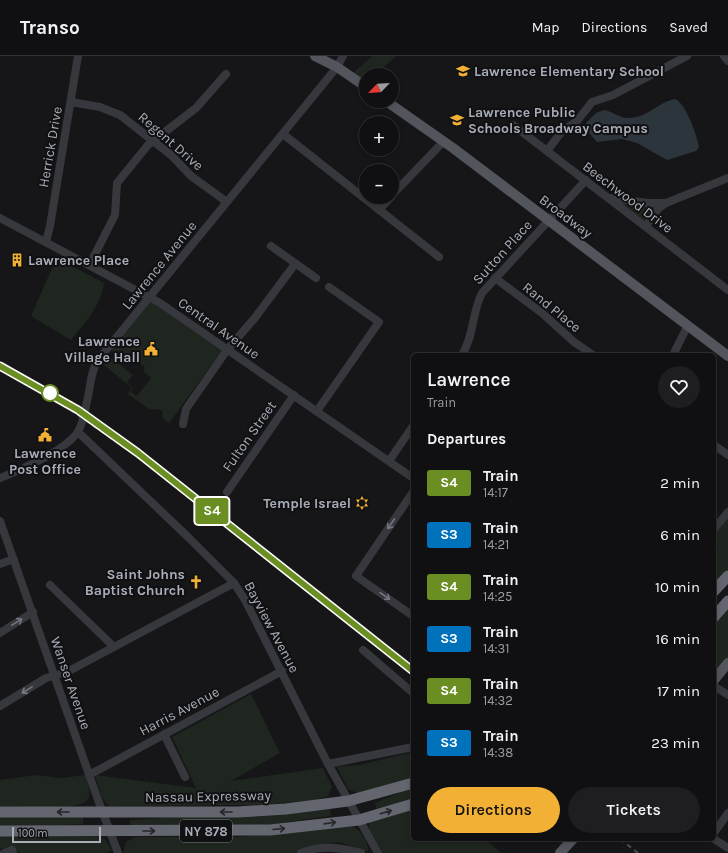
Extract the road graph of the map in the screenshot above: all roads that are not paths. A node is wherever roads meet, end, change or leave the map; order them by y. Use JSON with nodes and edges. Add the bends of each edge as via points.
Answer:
{"nodes":[{"id":1,"x":78,"y":56,"type":"edge"},
{"id":2,"x":315,"y":56,"type":"edge"},
{"id":3,"x":343,"y":56,"type":"edge"},
{"id":4,"x":687,"y":56,"type":"edge"},
{"id":5,"x":724,"y":56,"type":"edge"},
{"id":6,"x":728,"y":61,"type":"edge"},
{"id":7,"x":337,"y":67,"type":"junction"},
{"id":8,"x":226,"y":74,"type":"dead end"},
{"id":9,"x":359,"y":82,"type":"edge"},
{"id":10,"x":71,"y":102,"type":"junction"},
{"id":11,"x":396,"y":108,"type":"edge"},
{"id":12,"x":513,"y":125,"type":"dead end"},
{"id":13,"x":284,"y":134,"type":"junction"},
{"id":14,"x":154,"y":141,"type":"junction"},
{"id":15,"x":444,"y":141,"type":"junction"},
{"id":16,"x":547,"y":151,"type":"junction"},
{"id":17,"x":728,"y":178,"type":"edge"},
{"id":18,"x":586,"y":180,"type":"junction"},
{"id":19,"x":399,"y":188,"type":"edge"},
{"id":20,"x":608,"y":198,"type":"junction"},
{"id":21,"x":227,"y":202,"type":"junction"},
{"id":22,"x":666,"y":202,"type":"junction"},
{"id":23,"x":384,"y":204,"type":"edge"},
{"id":24,"x":378,"y":210,"type":"junction"},
{"id":25,"x":0,"y":218,"type":"edge"},
{"id":26,"x":549,"y":221,"type":"junction"},
{"id":27,"x":646,"y":226,"type":"junction"},
{"id":28,"x":46,"y":242,"type":"junction"},
{"id":29,"x":271,"y":246,"type":"dead end"},
{"id":30,"x":439,"y":257,"type":"dead end"},
{"id":31,"x":88,"y":264,"type":"junction"},
{"id":32,"x":295,"y":264,"type":"junction"},
{"id":33,"x":316,"y":278,"type":"dead end"},
{"id":34,"x":495,"y":278,"type":"junction"},
{"id":35,"x":329,"y":287,"type":"dead end"},
{"id":36,"x":728,"y":290,"type":"edge"},
{"id":37,"x":150,"y":297,"type":"junction"},
{"id":38,"x":688,"y":325,"type":"junction"},
{"id":39,"x":227,"y":350,"type":"junction"},
{"id":40,"x":464,"y":353,"type":"edge"},
{"id":41,"x":590,"y":353,"type":"edge"},
{"id":42,"x":674,"y":353,"type":"edge"},
{"id":43,"x":728,"y":356,"type":"edge"},
{"id":44,"x":294,"y":395,"type":"junction"},
{"id":45,"x":317,"y":411,"type":"junction"},
{"id":46,"x":183,"y":424,"type":"dead end"},
{"id":47,"x":411,"y":429,"type":"edge"},
{"id":48,"x":78,"y":432,"type":"junction"},
{"id":49,"x":716,"y":446,"type":"edge"},
{"id":50,"x":728,"y":455,"type":"edge"},
{"id":51,"x":389,"y":461,"type":"junction"},
{"id":52,"x":411,"y":477,"type":"edge"},
{"id":53,"x":0,"y":478,"type":"edge"},
{"id":54,"x":227,"y":492,"type":"dead end"},
{"id":55,"x":411,"y":495,"type":"edge"},
{"id":56,"x":728,"y":512,"type":"edge"},
{"id":57,"x":0,"y":520,"type":"edge"},
{"id":58,"x":716,"y":527,"type":"edge"},
{"id":59,"x":14,"y":559,"type":"junction"},
{"id":60,"x":0,"y":564,"type":"edge"},
{"id":61,"x":728,"y":576,"type":"edge"},
{"id":62,"x":234,"y":583,"type":"junction"},
{"id":63,"x":50,"y":585,"type":"dead end"},
{"id":64,"x":716,"y":589,"type":"edge"},
{"id":65,"x":728,"y":600,"type":"edge"},
{"id":66,"x":33,"y":612,"type":"junction"},
{"id":67,"x":716,"y":614,"type":"edge"},
{"id":68,"x":411,"y":615,"type":"edge"},
{"id":69,"x":0,"y":632,"type":"edge"},
{"id":70,"x":114,"y":646,"type":"junction"},
{"id":71,"x":363,"y":650,"type":"dead end"},
{"id":72,"x":728,"y":664,"type":"edge"},
{"id":73,"x":282,"y":671,"type":"junction"},
{"id":74,"x":55,"y":676,"type":"junction"},
{"id":75,"x":716,"y":678,"type":"edge"},
{"id":76,"x":716,"y":687,"type":"edge"},
{"id":77,"x":411,"y":691,"type":"edge"},
{"id":78,"x":728,"y":696,"type":"edge"},
{"id":79,"x":0,"y":706,"type":"edge"},
{"id":80,"x":164,"y":734,"type":"junction"},
{"id":81,"x":411,"y":747,"type":"edge"},
{"id":82,"x":328,"y":764,"type":"junction"},
{"id":83,"x":89,"y":775,"type":"junction"},
{"id":84,"x":185,"y":777,"type":"dead end"},
{"id":85,"x":411,"y":784,"type":"edge"},
{"id":86,"x":348,"y":801,"type":"junction"},
{"id":87,"x":411,"y":805,"type":"edge"},
{"id":88,"x":0,"y":812,"type":"edge"},
{"id":89,"x":102,"y":812,"type":"junction"},
{"id":90,"x":728,"y":813,"type":"edge"},
{"id":91,"x":359,"y":820,"type":"junction"},
{"id":92,"x":716,"y":830,"type":"edge"},
{"id":93,"x":0,"y":831,"type":"edge"},
{"id":94,"x":110,"y":831,"type":"junction"},
{"id":95,"x":716,"y":840,"type":"edge"},
{"id":96,"x":572,"y":841,"type":"edge"},
{"id":97,"x":728,"y":848,"type":"edge"},
{"id":98,"x":565,"y":851,"type":"edge"},
{"id":99,"x":118,"y":853,"type":"edge"},
{"id":100,"x":301,"y":853,"type":"edge"},
{"id":101,"x":361,"y":853,"type":"edge"},
{"id":102,"x":378,"y":853,"type":"edge"}],
"edges":[{"from":1,"to":10,"type":"street","name":"Herrick Drive"},
{"from":2,"to":7,"type":"main road"},
{"from":3,"to":7,"type":"street","name":"Lawrence Avenue"},
{"from":4,"to":16,"type":"street","via":[[613,95],[592,102],[577,121],[562,131]]},
{"from":5,"to":6,"type":"street"},
{"from":7,"to":9,"type":"main road"},
{"from":7,"to":13,"type":"street","name":"Lawrence Avenue"},
{"from":8,"to":14,"type":"street","via":[[196,108]]},
{"from":10,"to":14,"type":"street","name":"Regent Drive","via":[[100,107],[120,115]]},
{"from":10,"to":28,"type":"street","name":"Herrick Drive"},
{"from":11,"to":15,"type":"main road","name":"Broadway"},
{"from":12,"to":16,"type":"street","name":"Beechwood Drive"},
{"from":13,"to":21,"type":"street","name":"Lawrence Avenue"},
{"from":13,"to":24,"type":"street"},
{"from":14,"to":21,"type":"street","name":"Regent Drive","via":[[172,155],[191,176]]},
{"from":14,"to":31,"type":"street","via":[[117,183],[115,216]]},
{"from":15,"to":19,"type":"street"},
{"from":15,"to":26,"type":"main road","name":"Broadway"},
{"from":16,"to":18,"type":"street","name":"Beechwood Drive"},
{"from":17,"to":22,"type":"street"},
{"from":18,"to":20,"type":"street","name":"Beechwood Drive"},
{"from":18,"to":26,"type":"street","name":"Sutton Place"},
{"from":20,"to":22,"type":"street","via":[[648,203]]},
{"from":20,"to":27,"type":"street","name":"Beechwood Drive"},
{"from":21,"to":37,"type":"street","name":"Lawrence Avenue"},
{"from":22,"to":27,"type":"street"},
{"from":23,"to":24,"type":"street"},
{"from":24,"to":30,"type":"street"},
{"from":25,"to":28,"type":"street","name":"Central Avenue"},
{"from":26,"to":34,"type":"street","name":"Sutton Place"},
{"from":26,"to":38,"type":"main road","name":"Broadway"},
{"from":27,"to":36,"type":"street","name":"Beechwood Drive"},
{"from":28,"to":31,"type":"street","name":"Central Avenue"},
{"from":29,"to":32,"type":"street"},
{"from":31,"to":37,"type":"street","name":"Central Avenue"},
{"from":32,"to":33,"type":"street"},
{"from":32,"to":39,"type":"street"},
{"from":34,"to":40,"type":"street","name":"Sutton Place","via":[[479,299]]},
{"from":34,"to":41,"type":"street","name":"Rand Place"},
{"from":35,"to":45,"type":"street","via":[[379,322]]},
{"from":37,"to":39,"type":"street","name":"Central Avenue"},
{"from":37,"to":48,"type":"street","name":"Lawrence Avenue","via":[[94,367]]},
{"from":38,"to":42,"type":"street"},
{"from":38,"to":43,"type":"main road","name":"Broadway"},
{"from":39,"to":44,"type":"street","name":"Central Avenue"},
{"from":39,"to":46,"type":"street","via":[[186,409]]},
{"from":44,"to":45,"type":"street","name":"Central Avenue"},
{"from":44,"to":54,"type":"street","name":"Fulton Street"},
{"from":45,"to":51,"type":"street","name":"Central Avenue"},
{"from":47,"to":51,"type":"street"},
{"from":48,"to":53,"type":"street","name":"Lawrence Avenue","via":[[69,442]]},
{"from":48,"to":62,"type":"street","name":"Bayview Avenue"},
{"from":49,"to":50,"type":"street"},
{"from":51,"to":52,"type":"street","name":"Central Avenue"},
{"from":55,"to":68,"type":"street","one_way":true,"via":[[356,576]]},
{"from":56,"to":58,"type":"street"},
{"from":57,"to":59,"type":"street","name":"Wanser Avenue"},
{"from":59,"to":60,"type":"street"},
{"from":59,"to":66,"type":"street","name":"Wanser Avenue"},
{"from":61,"to":64,"type":"highway"},
{"from":62,"to":70,"type":"street"},
{"from":62,"to":73,"type":"street","name":"Bayview Avenue"},
{"from":63,"to":70,"type":"street"},
{"from":65,"to":67,"type":"highway"},
{"from":69,"to":66,"type":"street","one_way":true},
{"from":66,"to":74,"type":"street","name":"Wanser Avenue"},
{"from":70,"to":74,"type":"street"},
{"from":71,"to":77,"type":"street"},
{"from":72,"to":75,"type":"main road"},
{"from":73,"to":80,"type":"street","name":"Harris Avenue"},
{"from":73,"to":82,"type":"street","name":"Bayview Avenue"},
{"from":74,"to":79,"type":"street","one_way":true,"via":[[46,678]]},
{"from":74,"to":83,"type":"street","name":"Wanser Avenue"},
{"from":76,"to":78,"type":"street"},
{"from":80,"to":83,"type":"street","name":"Harris Avenue"},
{"from":80,"to":84,"type":"street"},
{"from":81,"to":82,"type":"street"},
{"from":82,"to":86,"type":"street","name":"Bayview Avenue"},
{"from":83,"to":89,"type":"street","name":"Wanser Avenue"},
{"from":85,"to":86,"type":"highway","name":"Nassau Expressway","number":"NY 878"},
{"from":86,"to":89,"type":"highway","name":"Nassau Expressway","number":"NY 878","one_way":true,"via":[[263,811]]},
{"from":86,"to":91,"type":"street","name":"Bayview Avenue"},
{"from":91,"to":87,"type":"highway","number":"NY 878","one_way":true},
{"from":89,"to":88,"type":"highway","name":"Nassau Expressway","number":"NY 878","one_way":true},
{"from":89,"to":94,"type":"street","name":"Wanser Avenue"},
{"from":90,"to":92,"type":"street"},
{"from":94,"to":91,"type":"highway","number":"NY 878","one_way":true,"via":[[259,830]]},
{"from":91,"to":102,"type":"street","name":"Bayview Avenue"},
{"from":93,"to":94,"type":"highway","number":"NY 878"},
{"from":94,"to":99,"type":"street","name":"Wanser Avenue"},
{"from":95,"to":97,"type":"street"},
{"from":96,"to":98,"type":"main road"},
{"from":100,"to":101,"type":"street","via":[[326,847],[339,847]]}]}
